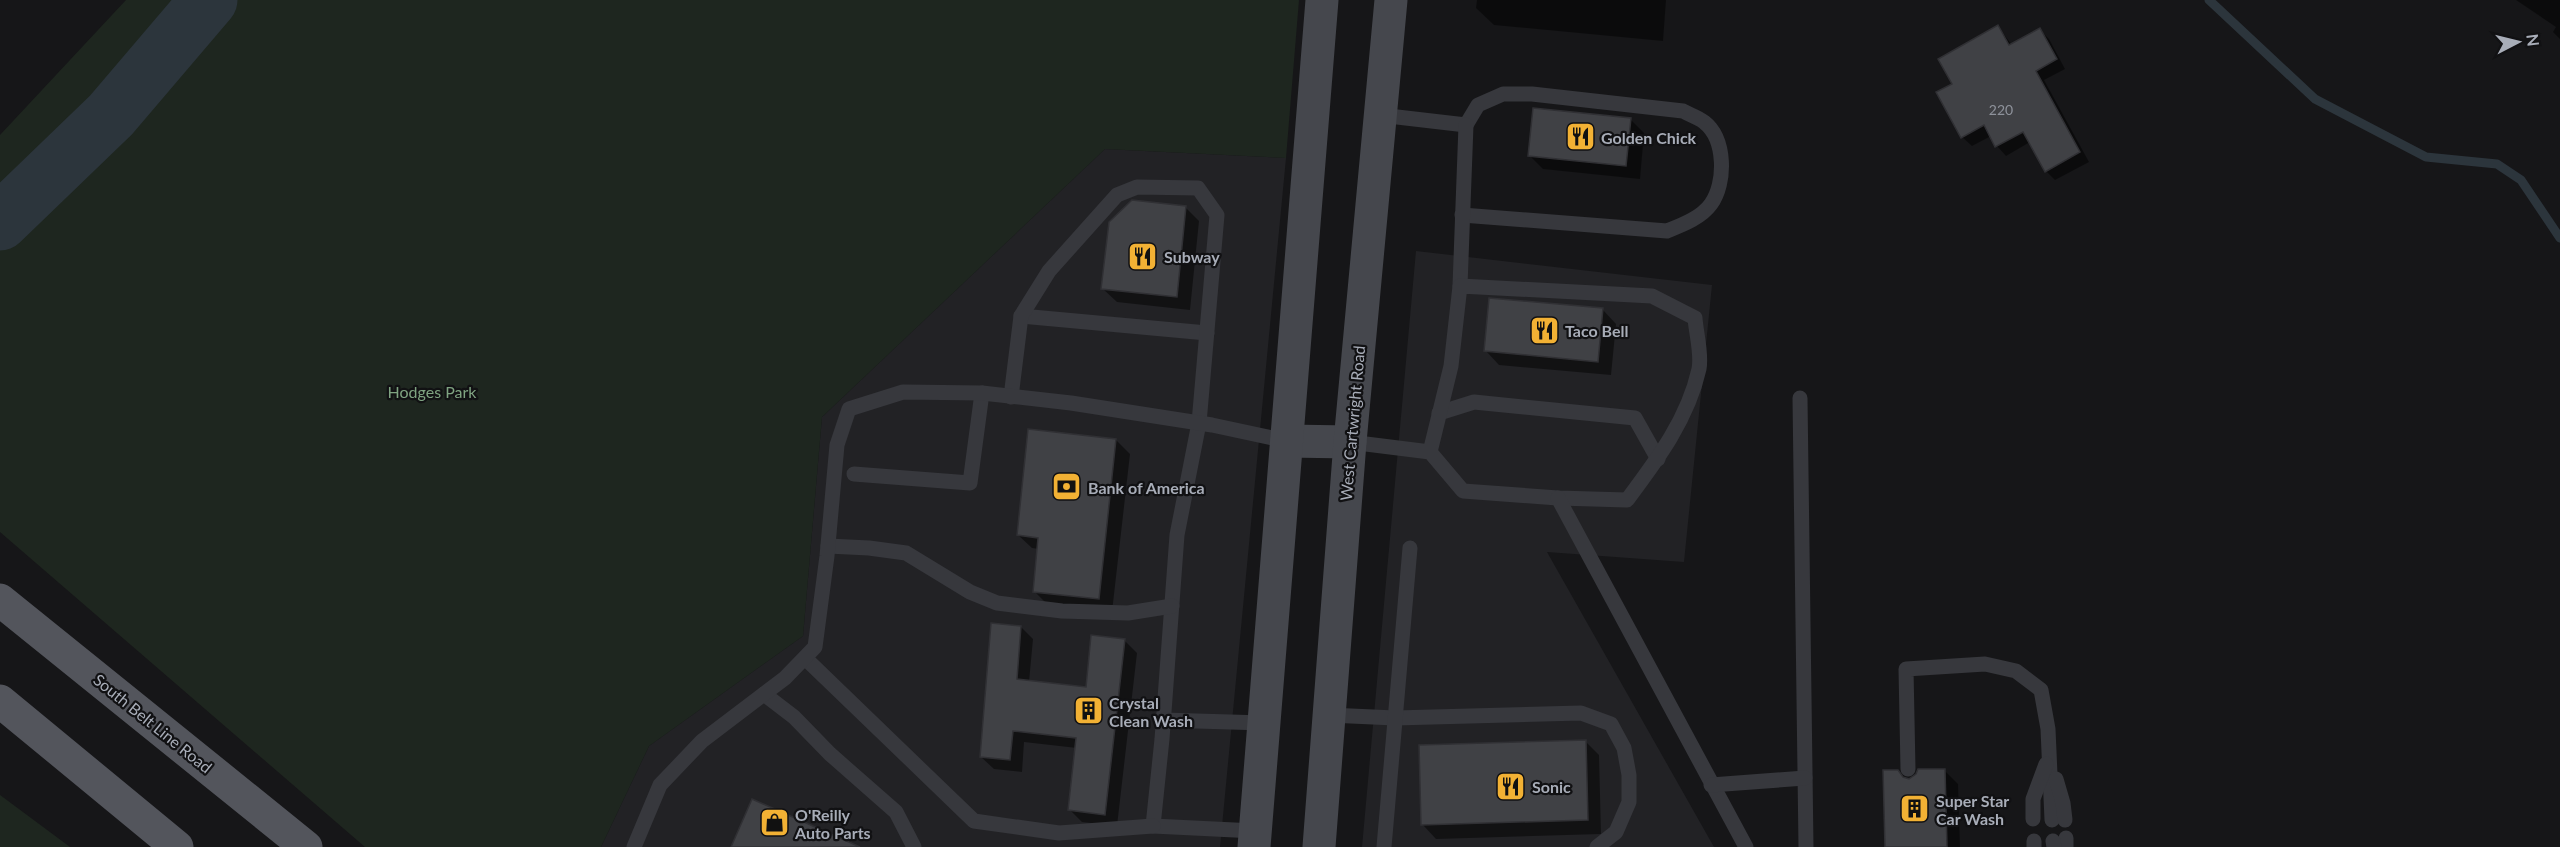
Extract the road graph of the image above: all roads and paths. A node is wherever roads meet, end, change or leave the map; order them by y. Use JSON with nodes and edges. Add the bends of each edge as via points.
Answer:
{"nodes":[{"id":1,"x":1322,"y":0,"type":"edge"},
{"id":2,"x":1391,"y":0,"type":"edge"},
{"id":3,"x":1380,"y":116,"type":"junction"},
{"id":4,"x":1466,"y":125,"type":"junction"},
{"id":5,"x":1462,"y":215,"type":"junction"},
{"id":6,"x":1460,"y":286,"type":"junction"},
{"id":7,"x":1021,"y":316,"type":"junction"},
{"id":8,"x":1207,"y":333,"type":"junction"},
{"id":9,"x":982,"y":393,"type":"junction"},
{"id":10,"x":1011,"y":396,"type":"junction"},
{"id":11,"x":1800,"y":398,"type":"dead end"},
{"id":12,"x":1439,"y":413,"type":"junction"},
{"id":13,"x":1199,"y":423,"type":"junction"},
{"id":14,"x":1287,"y":441,"type":"junction"},
{"id":15,"x":1350,"y":442,"type":"junction"},
{"id":16,"x":1430,"y":452,"type":"junction"},
{"id":17,"x":1658,"y":459,"type":"junction"},
{"id":18,"x":854,"y":474,"type":"dead end"},
{"id":19,"x":1558,"y":498,"type":"junction"},
{"id":20,"x":828,"y":546,"type":"junction"},
{"id":21,"x":1410,"y":548,"type":"dead end"},
{"id":22,"x":0,"y":600,"type":"edge"},
{"id":23,"x":1172,"y":606,"type":"junction"},
{"id":24,"x":805,"y":658,"type":"junction"},
{"id":25,"x":764,"y":694,"type":"junction"},
{"id":26,"x":0,"y":701,"type":"edge"},
{"id":27,"x":1329,"y":715,"type":"junction"},
{"id":28,"x":1395,"y":718,"type":"junction"},
{"id":29,"x":1163,"y":720,"type":"junction"},
{"id":30,"x":1264,"y":723,"type":"junction"},
{"id":31,"x":2049,"y":756,"type":"junction"},
{"id":32,"x":1908,"y":770,"type":"dead end"},
{"id":33,"x":1805,"y":778,"type":"junction"},
{"id":34,"x":1711,"y":785,"type":"junction"},
{"id":35,"x":2033,"y":819,"type":"dead end"},
{"id":36,"x":2058,"y":820,"type":"dead end"},
{"id":37,"x":1153,"y":826,"type":"junction"},
{"id":38,"x":1255,"y":839,"type":"edge"},
{"id":39,"x":177,"y":847,"type":"edge"},
{"id":40,"x":306,"y":847,"type":"edge"},
{"id":41,"x":634,"y":847,"type":"edge"},
{"id":42,"x":914,"y":847,"type":"edge"},
{"id":43,"x":1319,"y":847,"type":"edge"},
{"id":44,"x":1384,"y":847,"type":"edge"},
{"id":45,"x":1597,"y":847,"type":"edge"},
{"id":46,"x":1746,"y":847,"type":"edge"},
{"id":47,"x":1806,"y":847,"type":"edge"}],
"edges":[{"from":1,"to":14,"type":"main road"},
{"from":2,"to":3,"type":"main road","name":"West Cartwright Road"},
{"from":3,"to":4,"type":"lane"},
{"from":3,"to":15,"type":"main road","name":"West Cartwright Road"},
{"from":4,"to":5,"type":"lane"},
{"from":4,"to":5,"type":"lane","via":[[1478,105],[1503,94],[1683,111],[1706,122],[1721,147],[1721,177],[1711,204],[1690,221],[1667,231]]},
{"from":5,"to":6,"type":"lane"},
{"from":6,"to":12,"type":"lane","via":[[1451,366]]},
{"from":6,"to":17,"type":"lane","via":[[1652,296],[1695,318],[1699,368],[1680,422]]},
{"from":7,"to":8,"type":"lane"},
{"from":7,"to":8,"type":"lane","via":[[1049,271],[1117,195],[1137,187],[1198,188],[1217,214]]},
{"from":7,"to":10,"type":"lane"},
{"from":8,"to":13,"type":"lane"},
{"from":9,"to":10,"type":"lane"},
{"from":9,"to":18,"type":"lane","via":[[970,483]]},
{"from":9,"to":20,"type":"lane","via":[[903,392],[849,409],[837,445]]},
{"from":10,"to":13,"type":"lane"},
{"from":11,"to":33,"type":"lane"},
{"from":12,"to":16,"type":"lane"},
{"from":12,"to":17,"type":"lane","via":[[1474,402],[1635,418]]},
{"from":13,"to":14,"type":"lane"},
{"from":13,"to":23,"type":"lane","via":[[1177,535]]},
{"from":14,"to":15,"type":"main road"},
{"from":14,"to":30,"type":"main road"},
{"from":15,"to":16,"type":"lane"},
{"from":15,"to":27,"type":"main road","name":"West Cartwright Road"},
{"from":16,"to":19,"type":"lane","via":[[1463,491]]},
{"from":17,"to":19,"type":"lane","via":[[1627,500]]},
{"from":19,"to":34,"type":"lane"},
{"from":20,"to":23,"type":"lane","via":[[906,553],[970,592],[997,603],[1062,612],[1128,613]]},
{"from":20,"to":24,"type":"lane","via":[[815,647]]},
{"from":21,"to":28,"type":"lane"},
{"from":22,"to":40,"type":"main road","name":"South Belt Line Road"},
{"from":23,"to":29,"type":"lane"},
{"from":24,"to":25,"type":"lane"},
{"from":24,"to":37,"type":"lane","via":[[974,821],[1059,833]]},
{"from":25,"to":41,"type":"lane","via":[[702,741],[660,785]]},
{"from":25,"to":42,"type":"lane","via":[[794,717],[896,813]]},
{"from":26,"to":39,"type":"main road"},
{"from":27,"to":28,"type":"lane"},
{"from":27,"to":43,"type":"main road","name":"West Cartwright Road"},
{"from":28,"to":44,"type":"lane"},
{"from":28,"to":45,"type":"lane","via":[[1581,713],[1611,724],[1624,748],[1629,802],[1616,832]]},
{"from":29,"to":30,"type":"lane"},
{"from":29,"to":37,"type":"lane"},
{"from":30,"to":38,"type":"main road"},
{"from":31,"to":32,"type":"lane","via":[[2041,690],[2016,671],[1985,664],[1906,669]]},
{"from":31,"to":35,"type":"lane","via":[[2033,799]]},
{"from":31,"to":36,"type":"lane","via":[[2063,803]]},
{"from":33,"to":34,"type":"lane"},
{"from":33,"to":47,"type":"lane"},
{"from":34,"to":46,"type":"lane"},
{"from":37,"to":38,"type":"lane"}]}
